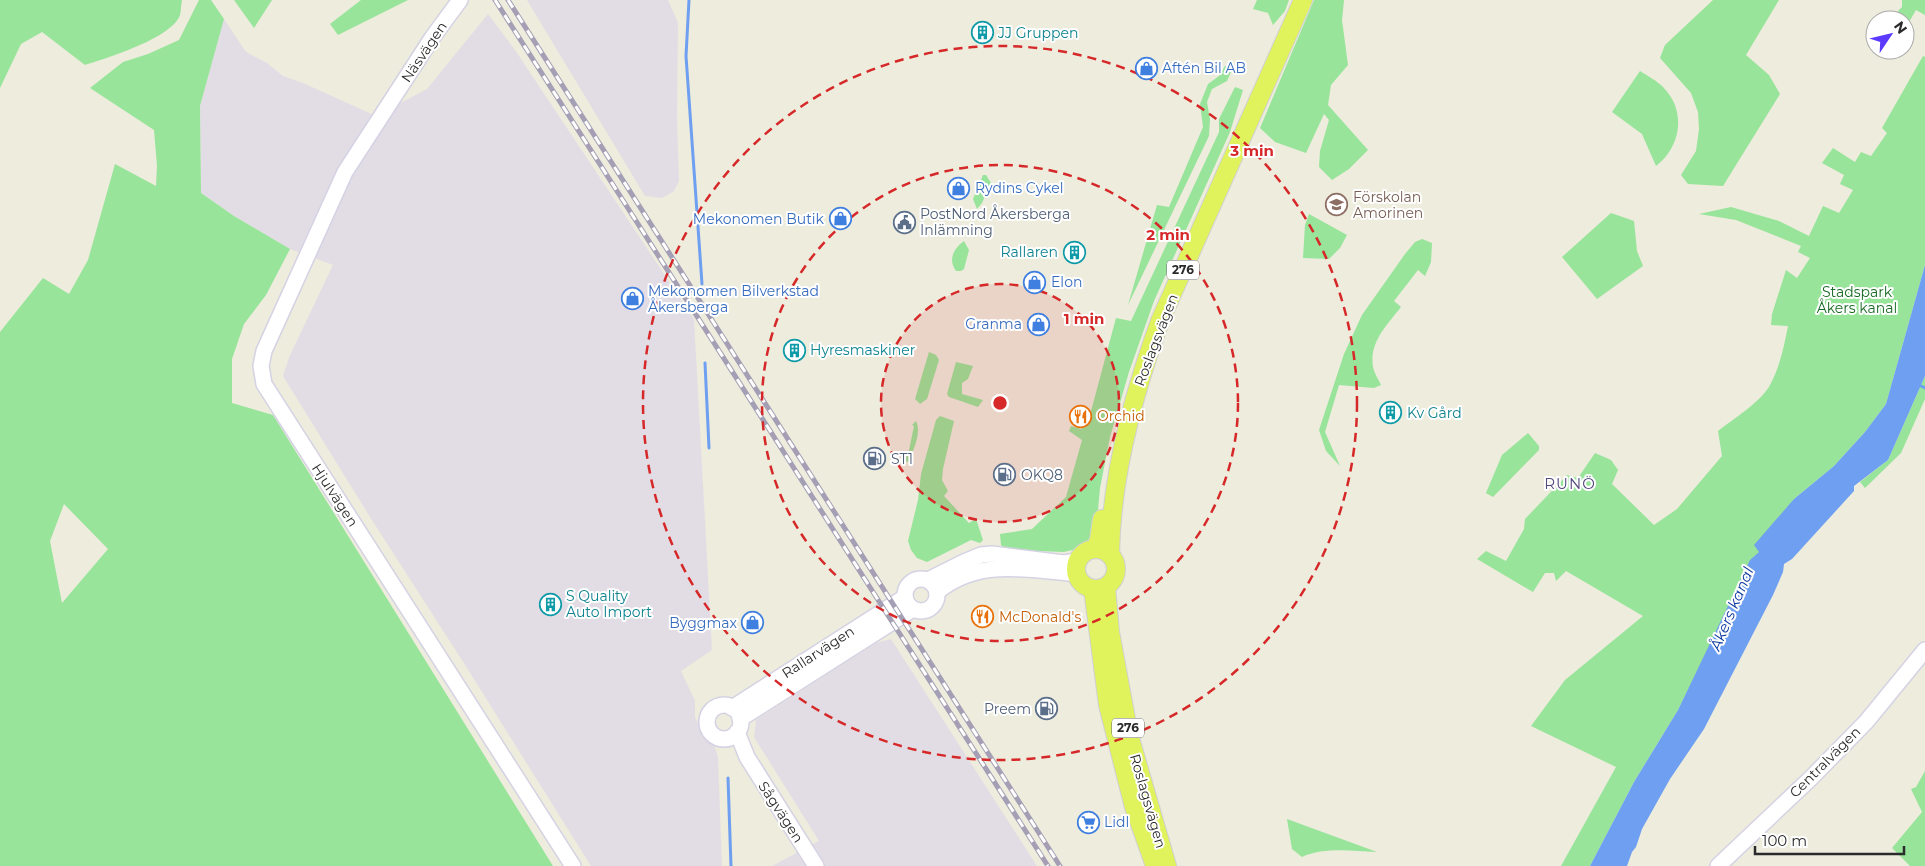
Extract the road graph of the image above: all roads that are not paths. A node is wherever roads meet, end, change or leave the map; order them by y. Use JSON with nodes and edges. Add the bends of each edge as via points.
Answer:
{"nodes":[{"id":1,"x":460,"y":0,"type":"edge"},
{"id":2,"x":1294,"y":0,"type":"edge"},
{"id":3,"x":1303,"y":0,"type":"edge"},
{"id":4,"x":388,"y":104,"type":"joint"},
{"id":5,"x":1102,"y":552,"type":"junction"},
{"id":6,"x":1077,"y":568,"type":"junction"},
{"id":7,"x":932,"y":586,"type":"junction"},
{"id":8,"x":1100,"y":588,"type":"junction"},
{"id":9,"x":909,"y":603,"type":"junction"},
{"id":10,"x":1925,"y":650,"type":"edge"},
{"id":11,"x":734,"y":724,"type":"joint"},
{"id":12,"x":573,"y":866,"type":"edge"},
{"id":13,"x":816,"y":866,"type":"edge"},
{"id":14,"x":1155,"y":866,"type":"edge"},
{"id":15,"x":1167,"y":866,"type":"edge"},
{"id":16,"x":1718,"y":866,"type":"edge"}],
"edges":[{"from":1,"to":4,"type":"street","name":"Näsvägen"},
{"from":2,"to":5,"type":"main road","name":"Roslagsvägen","number":"276","via":[[1166,286],[1140,353],[1117,438],[1099,540]]},
{"from":3,"to":5,"type":"main road","name":"Roslagsvägen","number":"276","via":[[1145,361]]},
{"from":4,"to":12,"type":"street","name":"Hjulvägen","via":[[345,172],[264,351],[261,366],[264,384]]},
{"from":5,"to":6,"type":"main road","via":[[1088,551],[1082,555]]},
{"from":5,"to":8,"type":"main road","number":"276","via":[[1113,559],[1116,569],[1114,579]]},
{"from":6,"to":7,"type":"street","via":[[1064,563],[981,555]]},
{"from":6,"to":8,"type":"main road","via":[[1080,582],[1086,587]]},
{"from":7,"to":9,"type":"street","via":[[918,578],[913,580],[906,588]]},
{"from":7,"to":9,"type":"street","via":[[936,602],[928,609],[924,611]]},
{"from":8,"to":14,"type":"main road","name":"Roslagsvägen","number":"276","via":[[1108,705],[1134,807]]},
{"from":8,"to":15,"type":"main road","name":"Roslagsvägen","number":"276","via":[[1129,735]]},
{"from":9,"to":11,"type":"street","name":"Rallarvägen"},
{"from":10,"to":16,"type":"street","name":"Centralvägen","via":[[1866,722]]},
{"from":11,"to":13,"type":"street","name":"Sågvägen","via":[[747,757]]}]}
